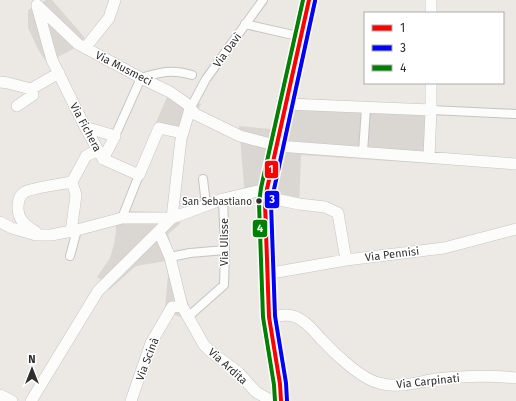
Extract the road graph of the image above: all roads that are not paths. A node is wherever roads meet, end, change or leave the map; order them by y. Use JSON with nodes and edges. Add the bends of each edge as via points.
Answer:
{"nodes":[{"id":1,"x":115,"y":0,"type":"edge"},
{"id":2,"x":263,"y":0,"type":"edge"},
{"id":3,"x":431,"y":0,"type":"edge"},
{"id":4,"x":36,"y":2,"type":"edge"},
{"id":5,"x":309,"y":2,"type":"edge"},
{"id":6,"x":431,"y":12,"type":"edge"},
{"id":7,"x":245,"y":24,"type":"junction"},
{"id":8,"x":302,"y":37,"type":"junction"},
{"id":9,"x":81,"y":46,"type":"junction"},
{"id":10,"x":58,"y":73,"type":"junction"},
{"id":11,"x":192,"y":75,"type":"dead end"},
{"id":12,"x":141,"y":78,"type":"junction"},
{"id":13,"x":0,"y":82,"type":"edge"},
{"id":14,"x":431,"y":84,"type":"edge"},
{"id":15,"x":31,"y":90,"type":"junction"},
{"id":16,"x":288,"y":101,"type":"junction"},
{"id":17,"x":17,"y":106,"type":"dead end"},
{"id":18,"x":193,"y":108,"type":"junction"},
{"id":19,"x":366,"y":108,"type":"junction"},
{"id":20,"x":432,"y":109,"type":"junction"},
{"id":21,"x":516,"y":114,"type":"edge"},
{"id":22,"x":85,"y":127,"type":"junction"},
{"id":23,"x":115,"y":136,"type":"junction"},
{"id":24,"x":182,"y":136,"type":"junction"},
{"id":25,"x":278,"y":146,"type":"junction"},
{"id":26,"x":363,"y":152,"type":"junction"},
{"id":27,"x":100,"y":154,"type":"junction"},
{"id":28,"x":432,"y":157,"type":"junction"},
{"id":29,"x":516,"y":164,"type":"edge"},
{"id":30,"x":139,"y":175,"type":"junction"},
{"id":31,"x":203,"y":179,"type":"dead end"},
{"id":32,"x":72,"y":182,"type":"junction"},
{"id":33,"x":266,"y":196,"type":"junction"},
{"id":34,"x":223,"y":199,"type":"junction"},
{"id":35,"x":206,"y":204,"type":"junction"},
{"id":36,"x":174,"y":215,"type":"junction"},
{"id":37,"x":121,"y":217,"type":"junction"},
{"id":38,"x":0,"y":222,"type":"edge"},
{"id":39,"x":516,"y":229,"type":"edge"},
{"id":40,"x":74,"y":231,"type":"junction"},
{"id":41,"x":159,"y":232,"type":"junction"},
{"id":42,"x":41,"y":234,"type":"junction"},
{"id":43,"x":225,"y":250,"type":"junction"},
{"id":44,"x":70,"y":256,"type":"dead end"},
{"id":45,"x":170,"y":257,"type":"junction"},
{"id":46,"x":346,"y":260,"type":"junction"},
{"id":47,"x":266,"y":274,"type":"junction"},
{"id":48,"x":182,"y":306,"type":"junction"},
{"id":49,"x":191,"y":316,"type":"junction"},
{"id":50,"x":269,"y":317,"type":"junction"},
{"id":51,"x":516,"y":378,"type":"edge"},
{"id":52,"x":0,"y":395,"type":"edge"},
{"id":53,"x":12,"y":401,"type":"edge"},
{"id":54,"x":31,"y":401,"type":"edge"},
{"id":55,"x":131,"y":401,"type":"edge"},
{"id":56,"x":272,"y":401,"type":"edge"},
{"id":57,"x":281,"y":401,"type":"edge"}],
"edges":[{"from":1,"to":9,"type":"street","via":[[109,18]]},
{"from":2,"to":7,"type":"street","name":"Via Davì"},
{"from":3,"to":6,"type":"street"},
{"from":4,"to":9,"type":"street","name":"Via Musmeci"},
{"from":4,"to":10,"type":"street","name":"Via Fichera"},
{"from":5,"to":8,"type":"street"},
{"from":7,"to":8,"type":"street"},
{"from":7,"to":18,"type":"street","name":"Via Davì","via":[[206,79]]},
{"from":8,"to":16,"type":"street"},
{"from":9,"to":12,"type":"street","name":"Via Musmeci"},
{"from":10,"to":15,"type":"street"},
{"from":10,"to":22,"type":"street","name":"Via Fichera"},
{"from":11,"to":12,"type":"street","via":[[166,71]]},
{"from":12,"to":18,"type":"street","name":"Via Musmeci","via":[[170,92]]},
{"from":12,"to":23,"type":"street"},
{"from":13,"to":15,"type":"street"},
{"from":14,"to":20,"type":"street"},
{"from":15,"to":17,"type":"street","via":[[33,95]]},
{"from":16,"to":19,"type":"street"},
{"from":16,"to":25,"type":"street"},
{"from":18,"to":24,"type":"street"},
{"from":18,"to":25,"type":"street","via":[[240,136]]},
{"from":19,"to":20,"type":"street"},
{"from":19,"to":26,"type":"street"},
{"from":20,"to":21,"type":"street"},
{"from":20,"to":28,"type":"street"},
{"from":22,"to":23,"type":"street"},
{"from":22,"to":27,"type":"street","name":"Via Fichera"},
{"from":23,"to":27,"type":"street"},
{"from":24,"to":30,"type":"street","via":[[159,128]]},
{"from":24,"to":36,"type":"street"},
{"from":25,"to":26,"type":"street"},
{"from":25,"to":33,"type":"street"},
{"from":26,"to":28,"type":"street"},
{"from":27,"to":30,"type":"street","name":"Via Fichera"},
{"from":27,"to":32,"type":"street","via":[[86,156]]},
{"from":28,"to":29,"type":"street"},
{"from":30,"to":37,"type":"street"},
{"from":31,"to":35,"type":"street"},
{"from":32,"to":40,"type":"street","via":[[76,195]]},
{"from":32,"to":42,"type":"street","via":[[30,190],[21,195],[18,208],[21,220]]},
{"from":33,"to":34,"type":"street","via":[[244,193]]},
{"from":33,"to":46,"type":"street","via":[[325,207],[338,212]]},
{"from":33,"to":47,"type":"street"},
{"from":34,"to":35,"type":"street"},
{"from":34,"to":43,"type":"street","name":"Via Ulisse"},
{"from":35,"to":36,"type":"street"},
{"from":36,"to":37,"type":"street"},
{"from":36,"to":41,"type":"street"},
{"from":37,"to":40,"type":"street"},
{"from":38,"to":42,"type":"street","via":[[12,228]]},
{"from":39,"to":46,"type":"street","name":"Via Pennisi","via":[[444,248]]},
{"from":40,"to":42,"type":"street"},
{"from":40,"to":44,"type":"street"},
{"from":41,"to":45,"type":"street"},
{"from":41,"to":54,"type":"street","via":[[98,291]]},
{"from":43,"to":45,"type":"street"},
{"from":43,"to":49,"type":"street","name":"Via Ulisse","via":[[224,285]]},
{"from":45,"to":48,"type":"street"},
{"from":46,"to":47,"type":"street","name":"Via Pennisi"},
{"from":47,"to":50,"type":"street"},
{"from":48,"to":49,"type":"street","name":"Via Ardita"},
{"from":48,"to":55,"type":"street","name":"Via Scinà","via":[[172,307],[151,342]]},
{"from":49,"to":56,"type":"street","name":"Via Ardita","via":[[204,345],[238,372],[256,392]]},
{"from":50,"to":51,"type":"street","name":"Via Carpinati","via":[[297,317],[336,355],[379,384],[397,385],[476,376]]},
{"from":50,"to":57,"type":"street"},
{"from":52,"to":53,"type":"street"}]}
